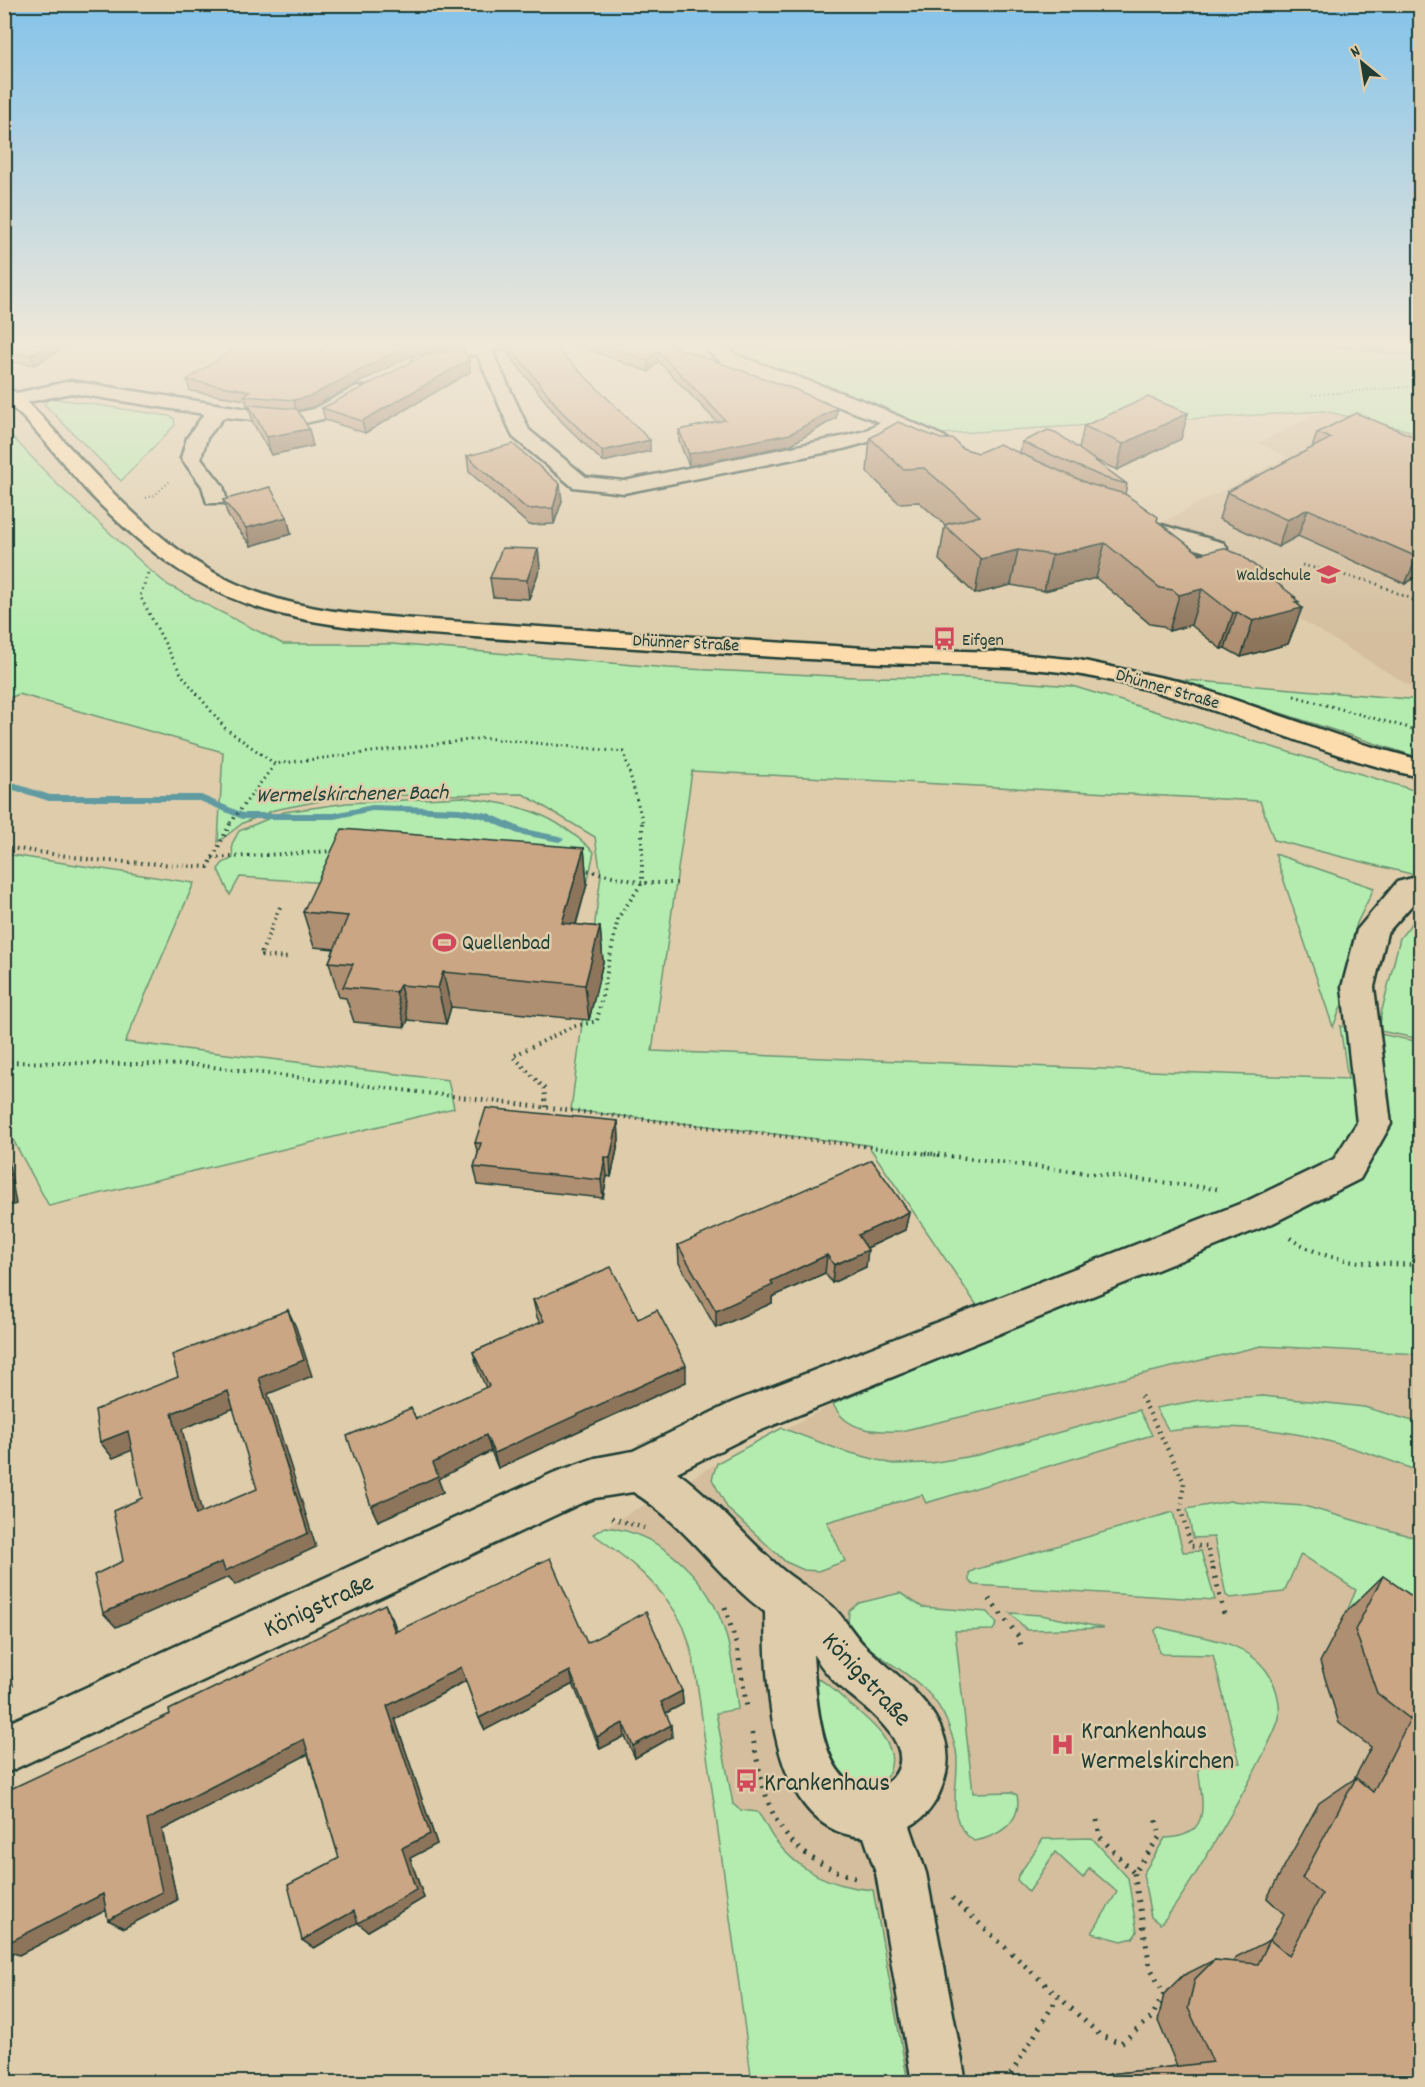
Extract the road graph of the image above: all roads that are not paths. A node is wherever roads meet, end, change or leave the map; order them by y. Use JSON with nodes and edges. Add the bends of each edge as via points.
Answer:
{"nodes":[{"id":1,"x":53,"y":441,"type":"edge"},
{"id":2,"x":195,"y":441,"type":"edge"},
{"id":3,"x":529,"y":441,"type":"edge"},
{"id":4,"x":849,"y":441,"type":"edge"},
{"id":5,"x":939,"y":441,"type":"edge"},
{"id":6,"x":952,"y":447,"type":"edge"},
{"id":7,"x":215,"y":498,"type":"dead end"},
{"id":8,"x":1113,"y":518,"type":"edge"},
{"id":9,"x":1216,"y":548,"type":"edge"},
{"id":10,"x":1420,"y":769,"type":"edge"},
{"id":11,"x":1420,"y":885,"type":"edge"},
{"id":12,"x":637,"y":1471,"type":"junction"},
{"id":13,"x":787,"y":1603,"type":"junction"},
{"id":14,"x":4,"y":1750,"type":"edge"},
{"id":15,"x":881,"y":1812,"type":"junction"},
{"id":16,"x":939,"y":2082,"type":"edge"}],
"edges":[{"from":1,"to":10,"type":"main road","name":"Dhünner Straße","via":[[161,549],[201,576],[245,596],[332,619],[866,655],[997,659],[1106,671],[1173,687],[1347,748]]},
{"from":2,"to":7,"type":"street","via":[[191,458],[212,486]]},
{"from":3,"to":4,"type":"street","via":[[580,483],[624,487]]},
{"from":5,"to":6,"type":"street"},
{"from":8,"to":9,"type":"street"},
{"from":11,"to":12,"type":"street","name":"Königstraße","via":[[1408,889],[1372,930],[1358,987],[1374,1124],[1347,1169],[1260,1212],[747,1416]]},
{"from":12,"to":13,"type":"street","name":"Königstraße","via":[[675,1495]]},
{"from":12,"to":14,"type":"street","name":"Königstraße","via":[[568,1488]]},
{"from":13,"to":15,"type":"street","name":"Königstraße","via":[[803,1750],[810,1771],[836,1803],[861,1813]]},
{"from":13,"to":15,"type":"street","name":"Königstraße","via":[[823,1629],[843,1657],[902,1709],[917,1732],[924,1759],[918,1786],[907,1800]]},
{"from":15,"to":16,"type":"street","via":[[901,1873]]}]}
